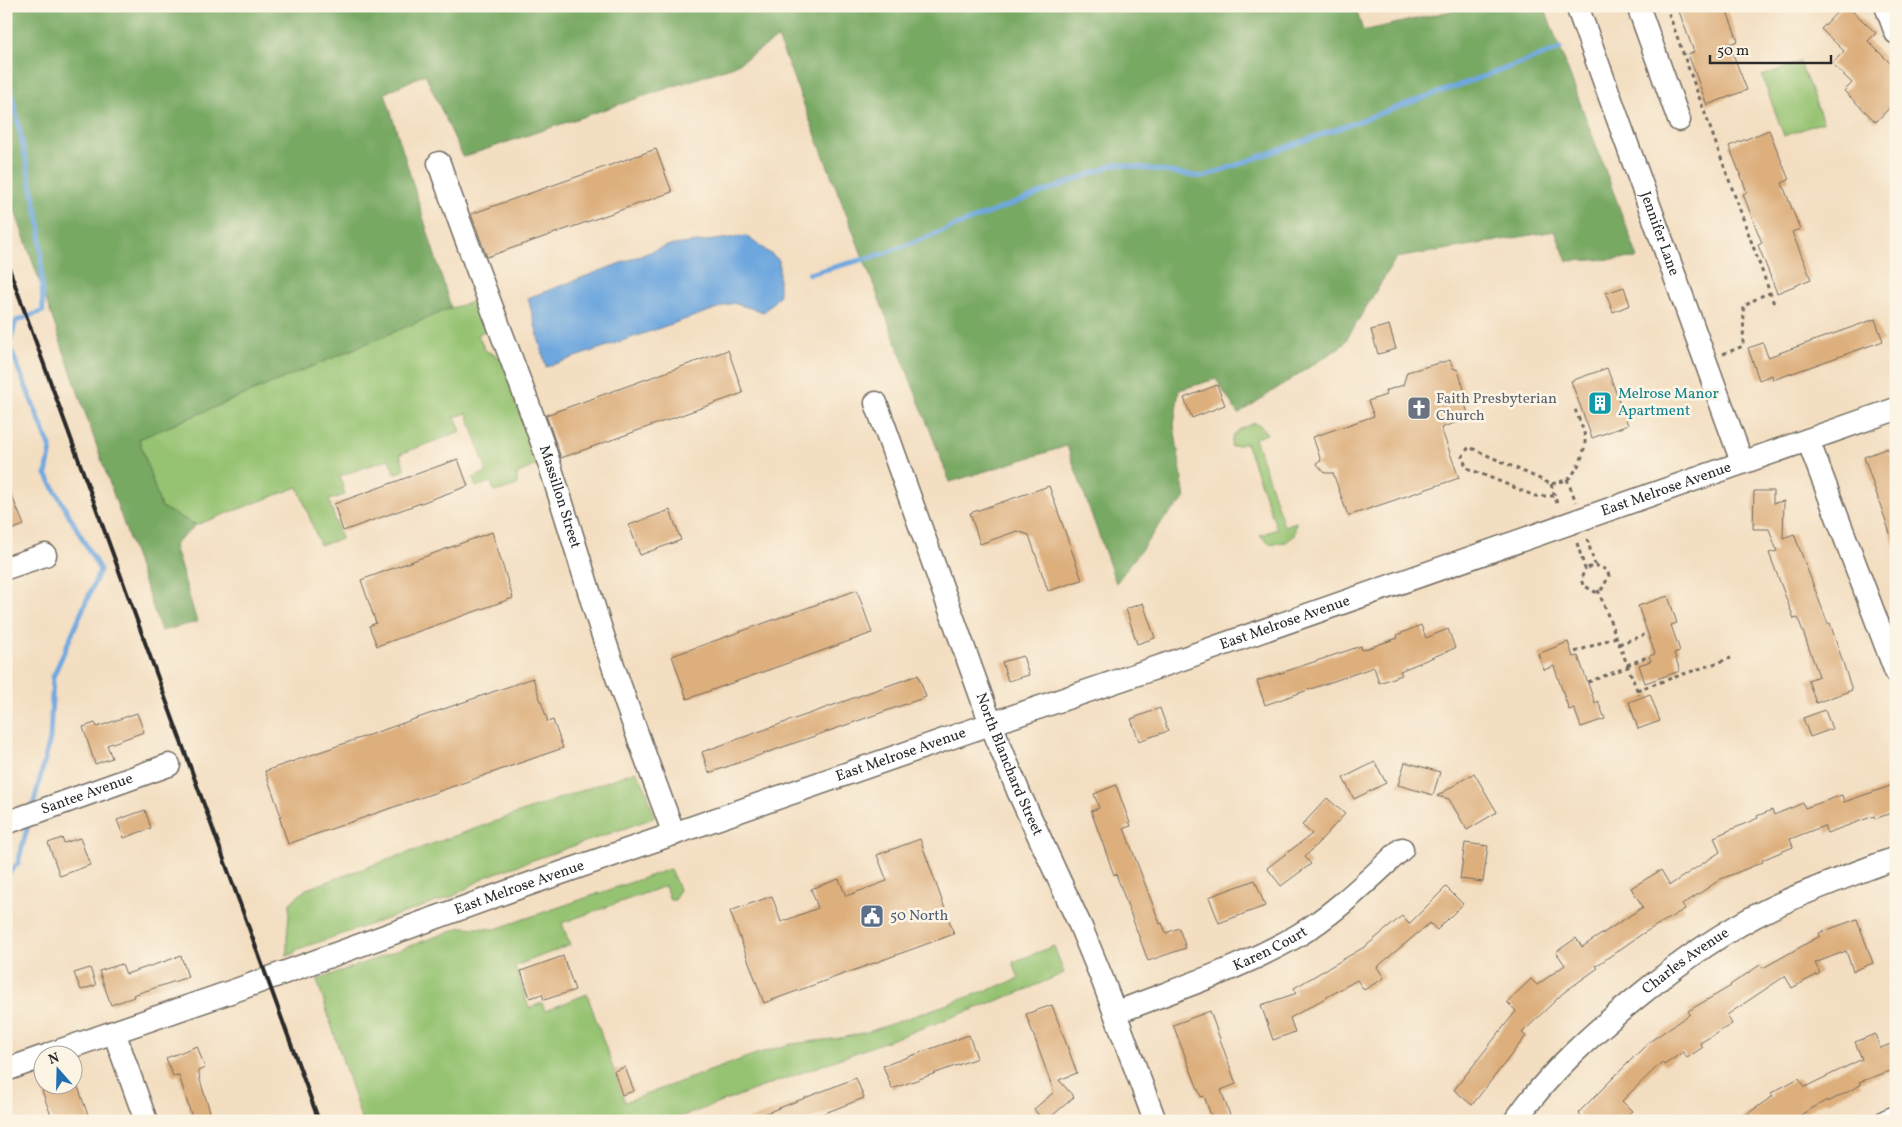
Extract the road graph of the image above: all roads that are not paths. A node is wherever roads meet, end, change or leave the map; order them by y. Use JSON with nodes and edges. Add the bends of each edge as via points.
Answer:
{"nodes":[{"id":1,"x":1638,"y":6,"type":"edge"},
{"id":2,"x":1886,"y":6,"type":"edge"},
{"id":3,"x":1580,"y":7,"type":"edge"},
{"id":4,"x":1896,"y":33,"type":"edge"},
{"id":5,"x":1679,"y":120,"type":"dead end"},
{"id":6,"x":439,"y":163,"type":"dead end"},
{"id":7,"x":876,"y":404,"type":"dead end"},
{"id":8,"x":1896,"y":409,"type":"edge"},
{"id":9,"x":1808,"y":440,"type":"junction"},
{"id":10,"x":1742,"y":462,"type":"junction"},
{"id":11,"x":45,"y":555,"type":"dead end"},
{"id":12,"x":6,"y":568,"type":"edge"},
{"id":13,"x":1896,"y":672,"type":"edge"},
{"id":14,"x":991,"y":724,"type":"junction"},
{"id":15,"x":169,"y":765,"type":"dead end"},
{"id":16,"x":24,"y":816,"type":"edge"},
{"id":17,"x":674,"y":834,"type":"junction"},
{"id":18,"x":1402,"y":849,"type":"dead end"},
{"id":19,"x":1896,"y":858,"type":"edge"},
{"id":20,"x":1115,"y":1013,"type":"junction"},
{"id":21,"x":114,"y":1032,"type":"junction"},
{"id":22,"x":79,"y":1044,"type":"edge"},
{"id":23,"x":32,"y":1061,"type":"edge"},
{"id":24,"x":6,"y":1070,"type":"edge"},
{"id":25,"x":1896,"y":1117,"type":"edge"},
{"id":26,"x":146,"y":1121,"type":"edge"},
{"id":27,"x":1155,"y":1121,"type":"edge"},
{"id":28,"x":1515,"y":1121,"type":"edge"},
{"id":29,"x":1886,"y":1121,"type":"edge"}],
"edges":[{"from":1,"to":5,"type":"street"},
{"from":2,"to":4,"type":"street"},
{"from":3,"to":10,"type":"street","name":"Jennifer Lane"},
{"from":6,"to":17,"type":"street","name":"Massillon Street","via":[[557,486],[597,618]]},
{"from":7,"to":14,"type":"street","name":"North Blanchard Street"},
{"from":8,"to":9,"type":"street","name":"East Melrose Avenue"},
{"from":9,"to":10,"type":"street","name":"East Melrose Avenue"},
{"from":9,"to":13,"type":"street"},
{"from":10,"to":14,"type":"street","name":"East Melrose Avenue"},
{"from":11,"to":12,"type":"street"},
{"from":14,"to":17,"type":"street","name":"East Melrose Avenue"},
{"from":14,"to":20,"type":"street","name":"North Blanchard Street","via":[[1080,925]]},
{"from":15,"to":16,"type":"street","name":"Santee Avenue"},
{"from":17,"to":21,"type":"street","name":"East Melrose Avenue"},
{"from":18,"to":20,"type":"street","name":"Karen Court","via":[[1328,915],[1298,935],[1255,958]]},
{"from":19,"to":28,"type":"street","name":"Charles Avenue","via":[[1768,909],[1674,967],[1598,1028]]},
{"from":20,"to":27,"type":"street","name":"North Blanchard Street"},
{"from":21,"to":22,"type":"street","name":"East Melrose Avenue"},
{"from":21,"to":26,"type":"street"},
{"from":23,"to":24,"type":"street"},
{"from":25,"to":29,"type":"street"}]}
